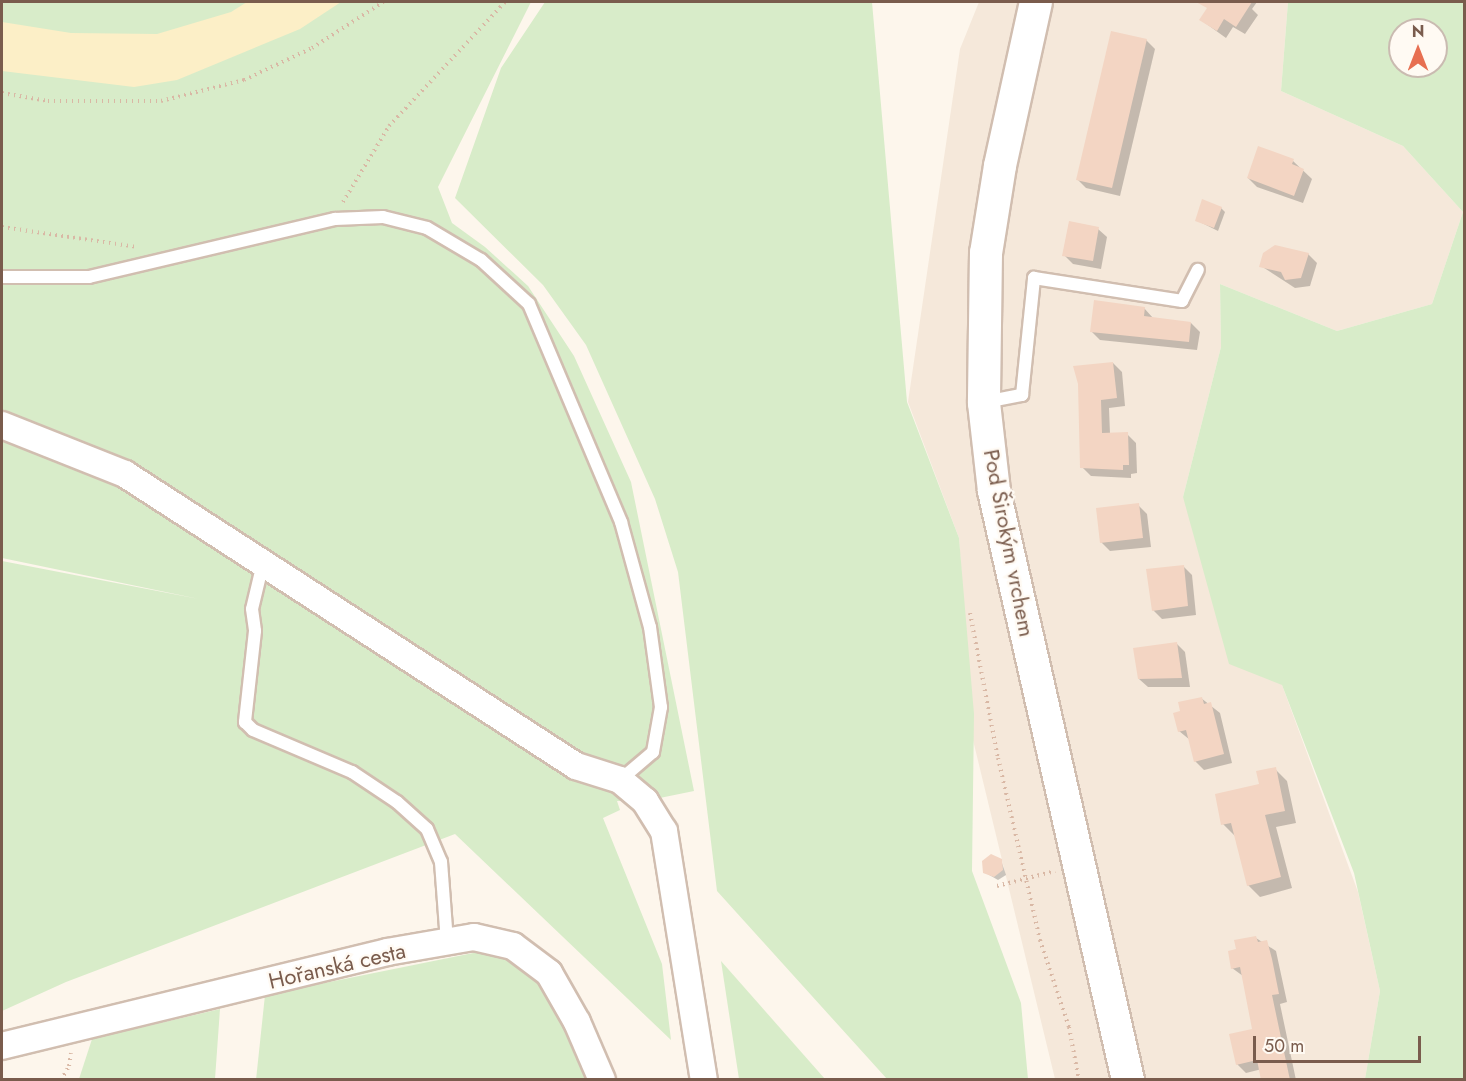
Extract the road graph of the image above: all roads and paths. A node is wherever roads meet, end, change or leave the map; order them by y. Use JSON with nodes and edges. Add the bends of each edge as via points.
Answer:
{"nodes":[{"id":1,"x":383,"y":2,"type":"edge"},
{"id":2,"x":506,"y":2,"type":"edge"},
{"id":3,"x":1036,"y":2,"type":"edge"},
{"id":4,"x":2,"y":93,"type":"edge"},
{"id":5,"x":335,"y":219,"type":"junction"},
{"id":6,"x":2,"y":227,"type":"edge"},
{"id":7,"x":164,"y":259,"type":"junction"},
{"id":8,"x":1198,"y":270,"type":"dead end"},
{"id":9,"x":2,"y":277,"type":"edge"},
{"id":10,"x":984,"y":403,"type":"junction"},
{"id":11,"x":2,"y":425,"type":"edge"},
{"id":12,"x":263,"y":563,"type":"junction"},
{"id":13,"x":970,"y":613,"type":"dead end"},
{"id":14,"x":620,"y":780,"type":"junction"},
{"id":15,"x":1079,"y":865,"type":"junction"},
{"id":16,"x":1027,"y":879,"type":"junction"},
{"id":17,"x":997,"y":886,"type":"dead end"},
{"id":18,"x":447,"y":942,"type":"junction"},
{"id":19,"x":2,"y":1046,"type":"edge"},
{"id":20,"x":602,"y":1080,"type":"edge"},
{"id":21,"x":704,"y":1080,"type":"edge"},
{"id":22,"x":1079,"y":1080,"type":"edge"},
{"id":23,"x":1128,"y":1080,"type":"edge"}],
"edges":[{"from":1,"to":4,"type":"path","via":[[312,48],[244,80],[161,101],[48,101]]},
{"from":2,"to":5,"type":"path","via":[[389,126],[357,175]]},
{"from":3,"to":10,"type":"street","name":"Pod Širokým vrchem","via":[[1000,166],[986,253]]},
{"from":5,"to":7,"type":"lane"},
{"from":5,"to":14,"type":"lane","via":[[383,217],[427,228],[481,260],[529,304],[621,522],[650,627],[661,707],[653,752]]},
{"from":6,"to":7,"type":"path","via":[[101,245],[147,248]]},
{"from":7,"to":9,"type":"lane","via":[[89,277]]},
{"from":8,"to":10,"type":"lane","via":[[1182,301],[1034,278],[1022,395]]},
{"from":10,"to":15,"type":"street","name":"Pod Širokým vrchem","via":[[994,491]]},
{"from":11,"to":12,"type":"street","via":[[125,474]]},
{"from":12,"to":14,"type":"street","via":[[576,766]]},
{"from":12,"to":18,"type":"lane","via":[[252,609],[255,631],[245,722],[253,730],[352,772],[397,802],[427,829],[441,862]]},
{"from":13,"to":16,"type":"path","via":[[998,758]]},
{"from":14,"to":21,"type":"street","via":[[645,801],[664,831]]},
{"from":15,"to":16,"type":"path"},
{"from":15,"to":23,"type":"street","name":"Pod Širokým vrchem"},
{"from":16,"to":17,"type":"path"},
{"from":16,"to":22,"type":"path","via":[[1047,966],[1069,1027]]},
{"from":18,"to":19,"type":"street","name":"Hořanská cesta","via":[[387,952]]},
{"from":18,"to":20,"type":"street","name":"Hořanská cesta","via":[[474,937],[513,946],[549,973],[578,1022]]}]}
